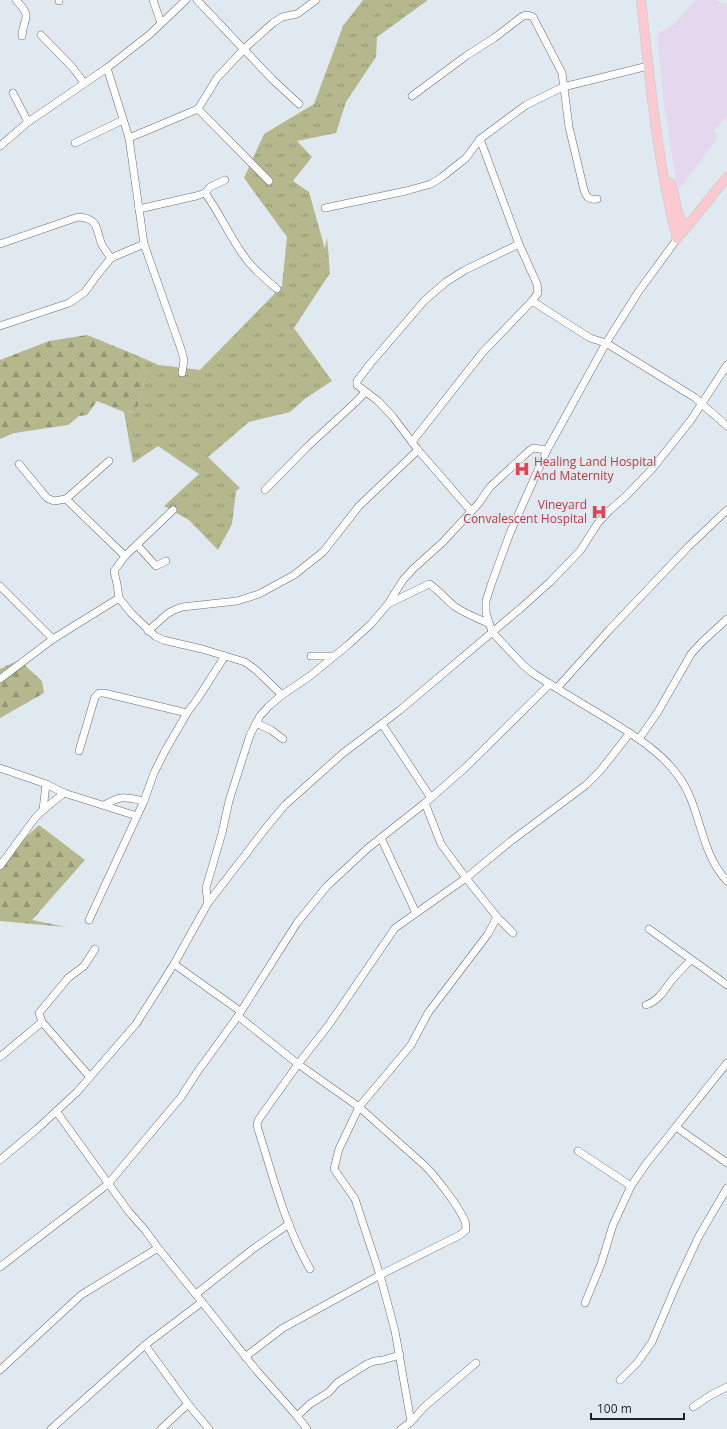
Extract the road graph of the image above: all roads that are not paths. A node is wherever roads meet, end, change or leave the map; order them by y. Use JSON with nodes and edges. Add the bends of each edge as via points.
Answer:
{"nodes":[{"id":1,"x":16,"y":0,"type":"edge"},
{"id":2,"x":153,"y":0,"type":"edge"},
{"id":3,"x":186,"y":0,"type":"edge"},
{"id":4,"x":197,"y":0,"type":"edge"},
{"id":5,"x":316,"y":0,"type":"edge"},
{"id":6,"x":641,"y":0,"type":"edge"},
{"id":7,"x":647,"y":0,"type":"edge"},
{"id":8,"x":161,"y":23,"type":"junction"},
{"id":9,"x":41,"y":35,"type":"dead end"},
{"id":10,"x":22,"y":36,"type":"dead end"},
{"id":11,"x":245,"y":48,"type":"junction"},
{"id":12,"x":648,"y":66,"type":"junction"},
{"id":13,"x":107,"y":68,"type":"junction"},
{"id":14,"x":84,"y":83,"type":"junction"},
{"id":15,"x":563,"y":87,"type":"junction"},
{"id":16,"x":13,"y":93,"type":"dead end"},
{"id":17,"x":412,"y":96,"type":"dead end"},
{"id":18,"x":299,"y":104,"type":"dead end"},
{"id":19,"x":198,"y":109,"type":"junction"},
{"id":20,"x":123,"y":120,"type":"junction"},
{"id":21,"x":28,"y":122,"type":"junction"},
{"id":22,"x":129,"y":138,"type":"junction"},
{"id":23,"x":480,"y":139,"type":"junction"},
{"id":24,"x":75,"y":143,"type":"dead end"},
{"id":25,"x":0,"y":146,"type":"edge"},
{"id":26,"x":727,"y":177,"type":"edge"},
{"id":27,"x":225,"y":180,"type":"dead end"},
{"id":28,"x":269,"y":181,"type":"dead end"},
{"id":29,"x":205,"y":193,"type":"junction"},
{"id":30,"x":597,"y":199,"type":"dead end"},
{"id":31,"x":324,"y":208,"type":"dead end"},
{"id":32,"x":139,"y":209,"type":"junction"},
{"id":33,"x":678,"y":213,"type":"junction"},
{"id":34,"x":696,"y":215,"type":"junction"},
{"id":35,"x":684,"y":230,"type":"junction"},
{"id":36,"x":677,"y":240,"type":"junction"},
{"id":37,"x":0,"y":244,"type":"edge"},
{"id":38,"x":144,"y":244,"type":"junction"},
{"id":39,"x":519,"y":244,"type":"junction"},
{"id":40,"x":111,"y":258,"type":"junction"},
{"id":41,"x":277,"y":289,"type":"dead end"},
{"id":42,"x":532,"y":301,"type":"junction"},
{"id":43,"x":0,"y":326,"type":"edge"},
{"id":44,"x":606,"y":343,"type":"junction"},
{"id":45,"x":727,"y":365,"type":"edge"},
{"id":46,"x":182,"y":373,"type":"dead end"},
{"id":47,"x":365,"y":392,"type":"junction"},
{"id":48,"x":702,"y":403,"type":"junction"},
{"id":49,"x":727,"y":426,"type":"edge"},
{"id":50,"x":412,"y":442,"type":"junction"},
{"id":51,"x":418,"y":450,"type":"junction"},
{"id":52,"x":547,"y":450,"type":"junction"},
{"id":53,"x":109,"y":461,"type":"dead end"},
{"id":54,"x":19,"y":464,"type":"dead end"},
{"id":55,"x":265,"y":490,"type":"dead end"},
{"id":56,"x":66,"y":500,"type":"junction"},
{"id":57,"x":172,"y":510,"type":"dead end"},
{"id":58,"x":727,"y":510,"type":"edge"},
{"id":59,"x":471,"y":511,"type":"junction"},
{"id":60,"x":137,"y":545,"type":"junction"},
{"id":61,"x":125,"y":556,"type":"junction"},
{"id":62,"x":166,"y":562,"type":"dead end"},
{"id":63,"x":0,"y":586,"type":"edge"},
{"id":64,"x":119,"y":598,"type":"junction"},
{"id":65,"x":388,"y":604,"type":"junction"},
{"id":66,"x":727,"y":619,"type":"edge"},
{"id":67,"x":488,"y":623,"type":"junction"},
{"id":68,"x":148,"y":631,"type":"junction"},
{"id":69,"x":492,"y":632,"type":"junction"},
{"id":70,"x":54,"y":639,"type":"junction"},
{"id":71,"x":225,"y":656,"type":"junction"},
{"id":72,"x":311,"y":656,"type":"dead end"},
{"id":73,"x":332,"y":656,"type":"junction"},
{"id":74,"x":0,"y":679,"type":"edge"},
{"id":75,"x":550,"y":684,"type":"junction"},
{"id":76,"x":557,"y":688,"type":"junction"},
{"id":77,"x":282,"y":695,"type":"junction"},
{"id":78,"x":187,"y":712,"type":"junction"},
{"id":79,"x":256,"y":723,"type":"junction"},
{"id":80,"x":382,"y":724,"type":"junction"},
{"id":81,"x":630,"y":733,"type":"junction"},
{"id":82,"x":282,"y":739,"type":"dead end"},
{"id":83,"x":639,"y":739,"type":"junction"},
{"id":84,"x":79,"y":751,"type":"dead end"},
{"id":85,"x":0,"y":768,"type":"edge"},
{"id":86,"x":46,"y":784,"type":"junction"},
{"id":87,"x":64,"y":792,"type":"junction"},
{"id":88,"x":428,"y":800,"type":"junction"},
{"id":89,"x":144,"y":801,"type":"junction"},
{"id":90,"x":104,"y":805,"type":"junction"},
{"id":91,"x":43,"y":810,"type":"junction"},
{"id":92,"x":137,"y":816,"type":"junction"},
{"id":93,"x":381,"y":838,"type":"junction"},
{"id":94,"x":0,"y":866,"type":"edge"},
{"id":95,"x":466,"y":878,"type":"junction"},
{"id":96,"x":727,"y":881,"type":"edge"},
{"id":97,"x":208,"y":903,"type":"junction"},
{"id":98,"x":416,"y":913,"type":"junction"},
{"id":99,"x":497,"y":917,"type":"junction"},
{"id":100,"x":89,"y":920,"type":"dead end"},
{"id":101,"x":649,"y":929,"type":"dead end"},
{"id":102,"x":513,"y":933,"type":"dead end"},
{"id":103,"x":95,"y":949,"type":"dead end"},
{"id":104,"x":691,"y":960,"type":"junction"},
{"id":105,"x":174,"y":964,"type":"junction"},
{"id":106,"x":727,"y":985,"type":"edge"},
{"id":107,"x":646,"y":1005,"type":"dead end"},
{"id":108,"x":239,"y":1014,"type":"junction"},
{"id":109,"x":42,"y":1022,"type":"junction"},
{"id":110,"x":0,"y":1057,"type":"edge"},
{"id":111,"x":727,"y":1062,"type":"edge"},
{"id":112,"x":298,"y":1064,"type":"junction"},
{"id":113,"x":90,"y":1077,"type":"junction"},
{"id":114,"x":360,"y":1107,"type":"junction"},
{"id":115,"x":56,"y":1111,"type":"junction"},
{"id":116,"x":676,"y":1127,"type":"junction"},
{"id":117,"x":578,"y":1151,"type":"dead end"},
{"id":118,"x":0,"y":1160,"type":"edge"},
{"id":119,"x":727,"y":1163,"type":"edge"},
{"id":120,"x":108,"y":1184,"type":"junction"},
{"id":121,"x":631,"y":1186,"type":"junction"},
{"id":122,"x":727,"y":1188,"type":"edge"},
{"id":123,"x":290,"y":1224,"type":"junction"},
{"id":124,"x":158,"y":1248,"type":"junction"},
{"id":125,"x":0,"y":1267,"type":"edge"},
{"id":126,"x":310,"y":1269,"type":"dead end"},
{"id":127,"x":380,"y":1275,"type":"junction"},
{"id":128,"x":196,"y":1294,"type":"junction"},
{"id":129,"x":202,"y":1302,"type":"junction"},
{"id":130,"x":585,"y":1303,"type":"dead end"},
{"id":131,"x":145,"y":1345,"type":"junction"},
{"id":132,"x":400,"y":1355,"type":"junction"},
{"id":133,"x":245,"y":1356,"type":"junction"},
{"id":134,"x":476,"y":1363,"type":"dead end"},
{"id":135,"x":0,"y":1370,"type":"edge"},
{"id":136,"x":620,"y":1380,"type":"dead end"},
{"id":137,"x":727,"y":1387,"type":"edge"},
{"id":138,"x":188,"y":1404,"type":"junction"},
{"id":139,"x":693,"y":1407,"type":"dead end"},
{"id":140,"x":297,"y":1416,"type":"junction"},
{"id":141,"x":411,"y":1422,"type":"junction"},
{"id":142,"x":51,"y":1429,"type":"edge"},
{"id":143,"x":161,"y":1429,"type":"edge"},
{"id":144,"x":209,"y":1429,"type":"edge"},
{"id":145,"x":307,"y":1429,"type":"edge"},
{"id":146,"x":401,"y":1429,"type":"edge"}],
"edges":[{"from":1,"to":10,"type":"street","via":[[27,18],[22,27]]},
{"from":2,"to":8,"type":"street"},
{"from":3,"to":8,"type":"street"},
{"from":4,"to":11,"type":"street"},
{"from":5,"to":11,"type":"street","via":[[297,14],[282,16]]},
{"from":6,"to":12,"type":"main road"},
{"from":7,"to":33,"type":"main road","via":[[661,129]]},
{"from":8,"to":13,"type":"street"},
{"from":9,"to":14,"type":"street"},
{"from":11,"to":18,"type":"street"},
{"from":11,"to":19,"type":"street","via":[[216,78]]},
{"from":12,"to":15,"type":"street"},
{"from":12,"to":36,"type":"main road","via":[[655,128],[670,215]]},
{"from":13,"to":14,"type":"street"},
{"from":13,"to":20,"type":"street"},
{"from":14,"to":21,"type":"street"},
{"from":15,"to":17,"type":"street","via":[[562,73],[533,17],[528,15],[523,16]]},
{"from":15,"to":23,"type":"street","via":[[526,105]]},
{"from":15,"to":30,"type":"street","via":[[569,127],[584,190],[588,198]]},
{"from":16,"to":21,"type":"street"},
{"from":19,"to":22,"type":"street"},
{"from":19,"to":28,"type":"street"},
{"from":20,"to":22,"type":"street"},
{"from":20,"to":24,"type":"street"},
{"from":21,"to":25,"type":"street"},
{"from":22,"to":32,"type":"street"},
{"from":23,"to":31,"type":"street","via":[[466,158],[431,184]]},
{"from":23,"to":39,"type":"street"},
{"from":26,"to":34,"type":"main road"},
{"from":27,"to":29,"type":"street","via":[[210,187]]},
{"from":29,"to":32,"type":"street"},
{"from":29,"to":41,"type":"street","via":[[245,258]]},
{"from":32,"to":38,"type":"street"},
{"from":33,"to":34,"type":"main road"},
{"from":33,"to":35,"type":"main road"},
{"from":34,"to":35,"type":"main road"},
{"from":35,"to":36,"type":"main road"},
{"from":36,"to":44,"type":"street","via":[[639,291]]},
{"from":37,"to":40,"type":"street","via":[[78,217],[89,218],[95,223],[103,246]]},
{"from":38,"to":40,"type":"street"},
{"from":38,"to":46,"type":"street","via":[[182,349]]},
{"from":39,"to":42,"type":"street","via":[[537,284],[538,293]]},
{"from":39,"to":47,"type":"street","via":[[465,270],[425,300],[356,381]]},
{"from":40,"to":43,"type":"street","via":[[79,297],[69,303]]},
{"from":42,"to":44,"type":"street","via":[[590,338]]},
{"from":42,"to":50,"type":"street","via":[[482,353]]},
{"from":44,"to":48,"type":"street"},
{"from":44,"to":52,"type":"street"},
{"from":45,"to":48,"type":"street"},
{"from":47,"to":50,"type":"street","via":[[378,401]]},
{"from":47,"to":55,"type":"street"},
{"from":48,"to":49,"type":"street"},
{"from":48,"to":69,"type":"street","via":[[652,469],[598,523],[580,551]]},
{"from":50,"to":51,"type":"street"},
{"from":51,"to":59,"type":"street"},
{"from":51,"to":68,"type":"street","via":[[359,506],[323,552],[294,575],[259,594],[237,601],[174,610]]},
{"from":52,"to":59,"type":"street","via":[[533,448],[528,451],[490,487]]},
{"from":52,"to":67,"type":"street","via":[[491,585],[486,602]]},
{"from":53,"to":56,"type":"street"},
{"from":54,"to":56,"type":"street","via":[[47,498],[54,501]]},
{"from":56,"to":61,"type":"street"},
{"from":57,"to":60,"type":"street"},
{"from":58,"to":76,"type":"street","via":[[688,547]]},
{"from":59,"to":65,"type":"street","via":[[403,580]]},
{"from":60,"to":61,"type":"street"},
{"from":60,"to":62,"type":"street","via":[[156,566]]},
{"from":61,"to":64,"type":"street","via":[[114,571]]},
{"from":63,"to":70,"type":"street"},
{"from":64,"to":68,"type":"street"},
{"from":64,"to":70,"type":"street"},
{"from":65,"to":67,"type":"street","via":[[429,584],[454,606]]},
{"from":65,"to":73,"type":"street","via":[[372,624]]},
{"from":66,"to":83,"type":"street","via":[[691,654]]},
{"from":67,"to":69,"type":"street"},
{"from":68,"to":71,"type":"street","via":[[163,640]]},
{"from":69,"to":75,"type":"street","via":[[524,666]]},
{"from":69,"to":80,"type":"street"},
{"from":70,"to":74,"type":"street"},
{"from":71,"to":77,"type":"street","via":[[245,662]]},
{"from":71,"to":78,"type":"street"},
{"from":72,"to":73,"type":"street"},
{"from":73,"to":77,"type":"street","via":[[310,676]]},
{"from":75,"to":76,"type":"street"},
{"from":75,"to":88,"type":"street","via":[[465,768]]},
{"from":76,"to":81,"type":"street"},
{"from":77,"to":79,"type":"street","via":[[269,706]]},
{"from":78,"to":84,"type":"street","via":[[99,693],[95,697]]},
{"from":78,"to":89,"type":"street","via":[[162,756]]},
{"from":79,"to":82,"type":"street"},
{"from":79,"to":97,"type":"street","via":[[229,801],[206,888]]},
{"from":80,"to":88,"type":"street"},
{"from":80,"to":97,"type":"street","via":[[342,754],[285,805]]},
{"from":81,"to":83,"type":"street"},
{"from":81,"to":95,"type":"street","via":[[586,785]]},
{"from":83,"to":96,"type":"street","via":[[658,753],[679,777],[687,790],[710,857]]},
{"from":85,"to":86,"type":"street"},
{"from":86,"to":87,"type":"street"},
{"from":86,"to":91,"type":"street"},
{"from":87,"to":90,"type":"street"},
{"from":87,"to":91,"type":"street"},
{"from":88,"to":93,"type":"street"},
{"from":88,"to":95,"type":"street","via":[[441,844]]},
{"from":89,"to":90,"type":"street","via":[[125,797]]},
{"from":89,"to":92,"type":"street"},
{"from":90,"to":92,"type":"street"},
{"from":91,"to":94,"type":"street"},
{"from":92,"to":100,"type":"street"},
{"from":93,"to":98,"type":"street"},
{"from":93,"to":108,"type":"street","via":[[327,886],[309,906]]},
{"from":95,"to":98,"type":"street"},
{"from":95,"to":99,"type":"street"},
{"from":97,"to":105,"type":"street"},
{"from":98,"to":112,"type":"street","via":[[395,928],[328,1026]]},
{"from":99,"to":102,"type":"street"},
{"from":99,"to":114,"type":"street","via":[[488,934],[428,1013],[411,1045]]},
{"from":101,"to":104,"type":"street"},
{"from":103,"to":109,"type":"street","via":[[84,966],[68,978],[39,1012]]},
{"from":104,"to":106,"type":"street"},
{"from":104,"to":107,"type":"street","via":[[662,994]]},
{"from":105,"to":108,"type":"street"},
{"from":105,"to":113,"type":"street","via":[[136,1024]]},
{"from":108,"to":112,"type":"street"},
{"from":108,"to":120,"type":"street","via":[[181,1097]]},
{"from":109,"to":110,"type":"street"},
{"from":109,"to":113,"type":"street"},
{"from":111,"to":116,"type":"street"},
{"from":112,"to":114,"type":"street"},
{"from":112,"to":123,"type":"street","via":[[264,1110],[257,1124]]},
{"from":113,"to":115,"type":"street"},
{"from":114,"to":127,"type":"street","via":[[339,1149],[334,1169],[355,1199]]},
{"from":114,"to":127,"type":"street","via":[[429,1170],[454,1204],[465,1222],[466,1230]]},
{"from":115,"to":118,"type":"street"},
{"from":115,"to":120,"type":"street"},
{"from":116,"to":119,"type":"street"},
{"from":116,"to":121,"type":"street"},
{"from":117,"to":121,"type":"street"},
{"from":120,"to":124,"type":"street"},
{"from":120,"to":125,"type":"street"},
{"from":121,"to":130,"type":"street","via":[[613,1225]]},
{"from":122,"to":136,"type":"street","via":[[699,1236],[652,1342],[637,1363]]},
{"from":123,"to":126,"type":"street"},
{"from":123,"to":128,"type":"street","via":[[253,1248]]},
{"from":124,"to":128,"type":"street"},
{"from":124,"to":135,"type":"street","via":[[81,1295]]},
{"from":127,"to":132,"type":"street"},
{"from":127,"to":133,"type":"street","via":[[283,1328]]},
{"from":128,"to":129,"type":"street"},
{"from":129,"to":131,"type":"street"},
{"from":129,"to":133,"type":"street"},
{"from":131,"to":138,"type":"street"},
{"from":131,"to":142,"type":"street"},
{"from":132,"to":140,"type":"street","via":[[367,1364],[337,1383]]},
{"from":132,"to":141,"type":"street"},
{"from":133,"to":140,"type":"street"},
{"from":134,"to":141,"type":"street","via":[[424,1407]]},
{"from":137,"to":139,"type":"street"},
{"from":138,"to":143,"type":"street"},
{"from":138,"to":144,"type":"street"},
{"from":140,"to":145,"type":"street"},
{"from":141,"to":146,"type":"street"}]}
